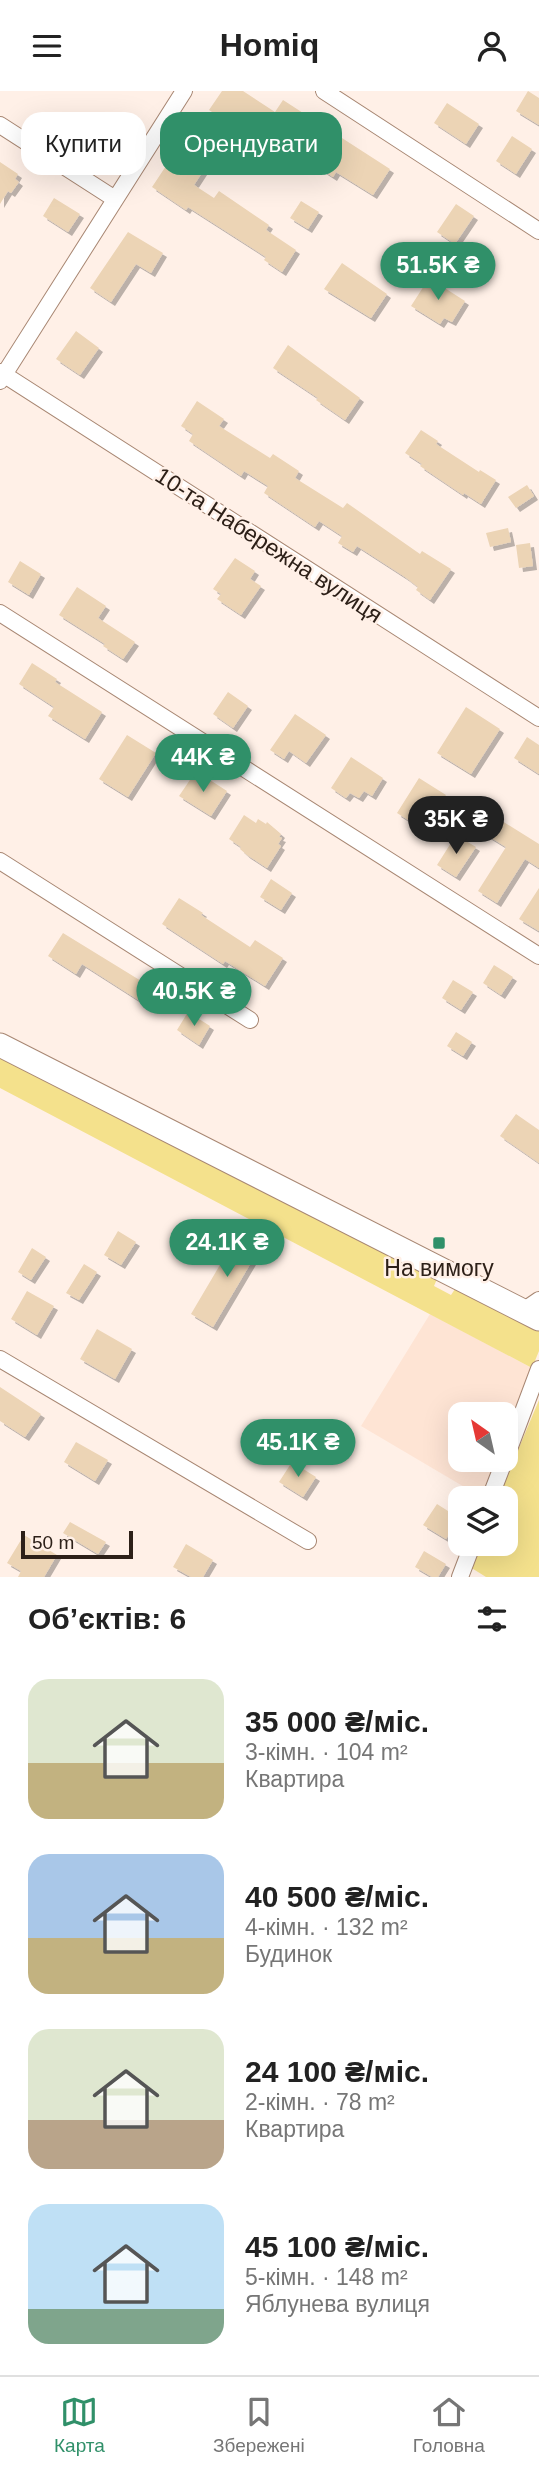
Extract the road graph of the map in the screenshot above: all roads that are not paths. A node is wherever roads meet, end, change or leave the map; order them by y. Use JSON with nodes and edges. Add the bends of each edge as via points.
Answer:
{"nodes":[{"id":1,"x":184,"y":91,"type":"edge"},
{"id":2,"x":324,"y":91,"type":"edge"},
{"id":3,"x":0,"y":125,"type":"edge"},
{"id":4,"x":115,"y":199,"type":"junction"},
{"id":5,"x":539,"y":232,"type":"edge"},
{"id":6,"x":1,"y":376,"type":"edge"},
{"id":7,"x":0,"y":613,"type":"edge"},
{"id":8,"x":539,"y":718,"type":"edge"},
{"id":9,"x":0,"y":860,"type":"edge"},
{"id":10,"x":539,"y":956,"type":"edge"},
{"id":11,"x":250,"y":1020,"type":"dead end"},
{"id":12,"x":0,"y":1045,"type":"edge"},
{"id":13,"x":534,"y":1310,"type":"edge"},
{"id":14,"x":0,"y":1359,"type":"edge"},
{"id":15,"x":539,"y":1369,"type":"edge"},
{"id":16,"x":518,"y":1424,"type":"edge"},
{"id":17,"x":308,"y":1541,"type":"dead end"},
{"id":18,"x":469,"y":1556,"type":"edge"},
{"id":19,"x":464,"y":1575,"type":"edge"}],
"edges":[{"from":1,"to":4,"type":"street"},
{"from":2,"to":5,"type":"street"},
{"from":3,"to":4,"type":"street"},
{"from":4,"to":6,"type":"street"},
{"from":6,"to":8,"type":"street","name":"10-та Набережна вулиця"},
{"from":7,"to":10,"type":"street"},
{"from":9,"to":11,"type":"street"},
{"from":12,"to":13,"type":"street"},
{"from":14,"to":17,"type":"street"},
{"from":15,"to":16,"type":"street"},
{"from":18,"to":19,"type":"street"}]}
